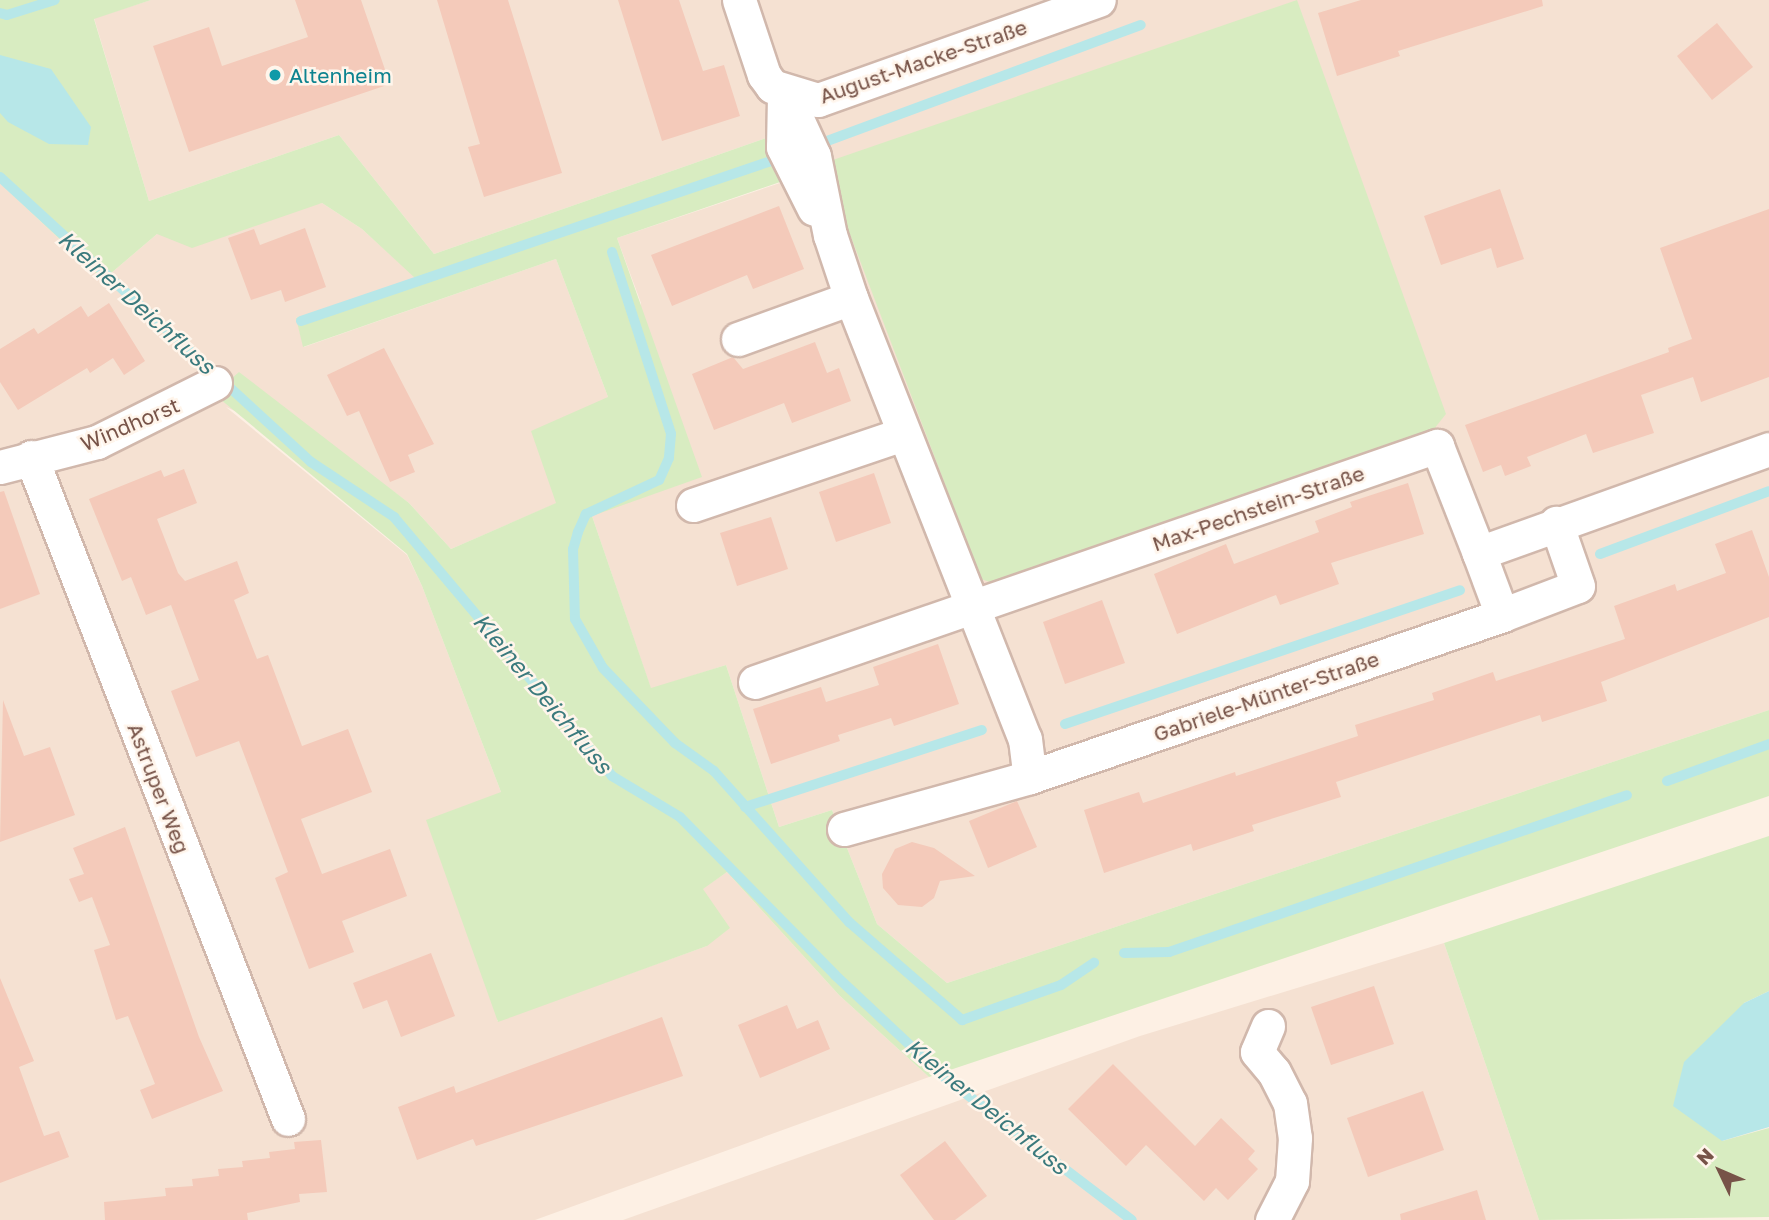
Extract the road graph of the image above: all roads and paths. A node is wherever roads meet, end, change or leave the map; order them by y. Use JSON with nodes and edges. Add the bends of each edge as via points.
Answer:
{"nodes":[{"id":1,"x":739,"y":0,"type":"edge"},
{"id":2,"x":1099,"y":0,"type":"edge"},
{"id":3,"x":785,"y":93,"type":"junction"},
{"id":4,"x":851,"y":298,"type":"junction"},
{"id":5,"x":738,"y":339,"type":"dead end"},
{"id":6,"x":215,"y":383,"type":"dead end"},
{"id":7,"x":903,"y":434,"type":"junction"},
{"id":8,"x":1769,"y":449,"type":"edge"},
{"id":9,"x":15,"y":462,"type":"edge"},
{"id":10,"x":693,"y":505,"type":"dead end"},
{"id":11,"x":1556,"y":523,"type":"junction"},
{"id":12,"x":1479,"y":553,"type":"junction"},
{"id":13,"x":970,"y":608,"type":"junction"},
{"id":14,"x":1502,"y":615,"type":"junction"},
{"id":15,"x":755,"y":682,"type":"dead end"},
{"id":16,"x":1030,"y":777,"type":"junction"},
{"id":17,"x":844,"y":829,"type":"dead end"},
{"id":18,"x":1268,"y":1026,"type":"dead end"},
{"id":19,"x":288,"y":1119,"type":"dead end"},
{"id":20,"x":1272,"y":1220,"type":"edge"}],
"edges":[{"from":1,"to":3,"type":"street","via":[[764,75]]},
{"from":2,"to":3,"type":"street","name":"August-Macke-Straße","via":[[818,100]]},
{"from":3,"to":4,"type":"street","via":[[814,156],[830,235]]},
{"from":4,"to":5,"type":"street"},
{"from":4,"to":7,"type":"street"},
{"from":6,"to":9,"type":"street","name":"Windhorst","via":[[97,442]]},
{"from":7,"to":10,"type":"street"},
{"from":7,"to":13,"type":"street"},
{"from":8,"to":11,"type":"street"},
{"from":9,"to":19,"type":"street","name":"Astruper Weg"},
{"from":11,"to":12,"type":"street"},
{"from":11,"to":14,"type":"street","name":"Gabriele-Münter-Straße","via":[[1578,586]]},
{"from":12,"to":13,"type":"street","name":"Max-Pechstein-Straße","via":[[1437,446]]},
{"from":12,"to":14,"type":"street"},
{"from":13,"to":15,"type":"street"},
{"from":13,"to":16,"type":"street","via":[[1024,739]]},
{"from":14,"to":16,"type":"street","name":"Gabriele-Münter-Straße"},
{"from":16,"to":17,"type":"street","name":"Gabriele-Münter-Straße"},
{"from":18,"to":20,"type":"street","via":[[1257,1052],[1290,1103],[1295,1138],[1290,1189]]}]}
